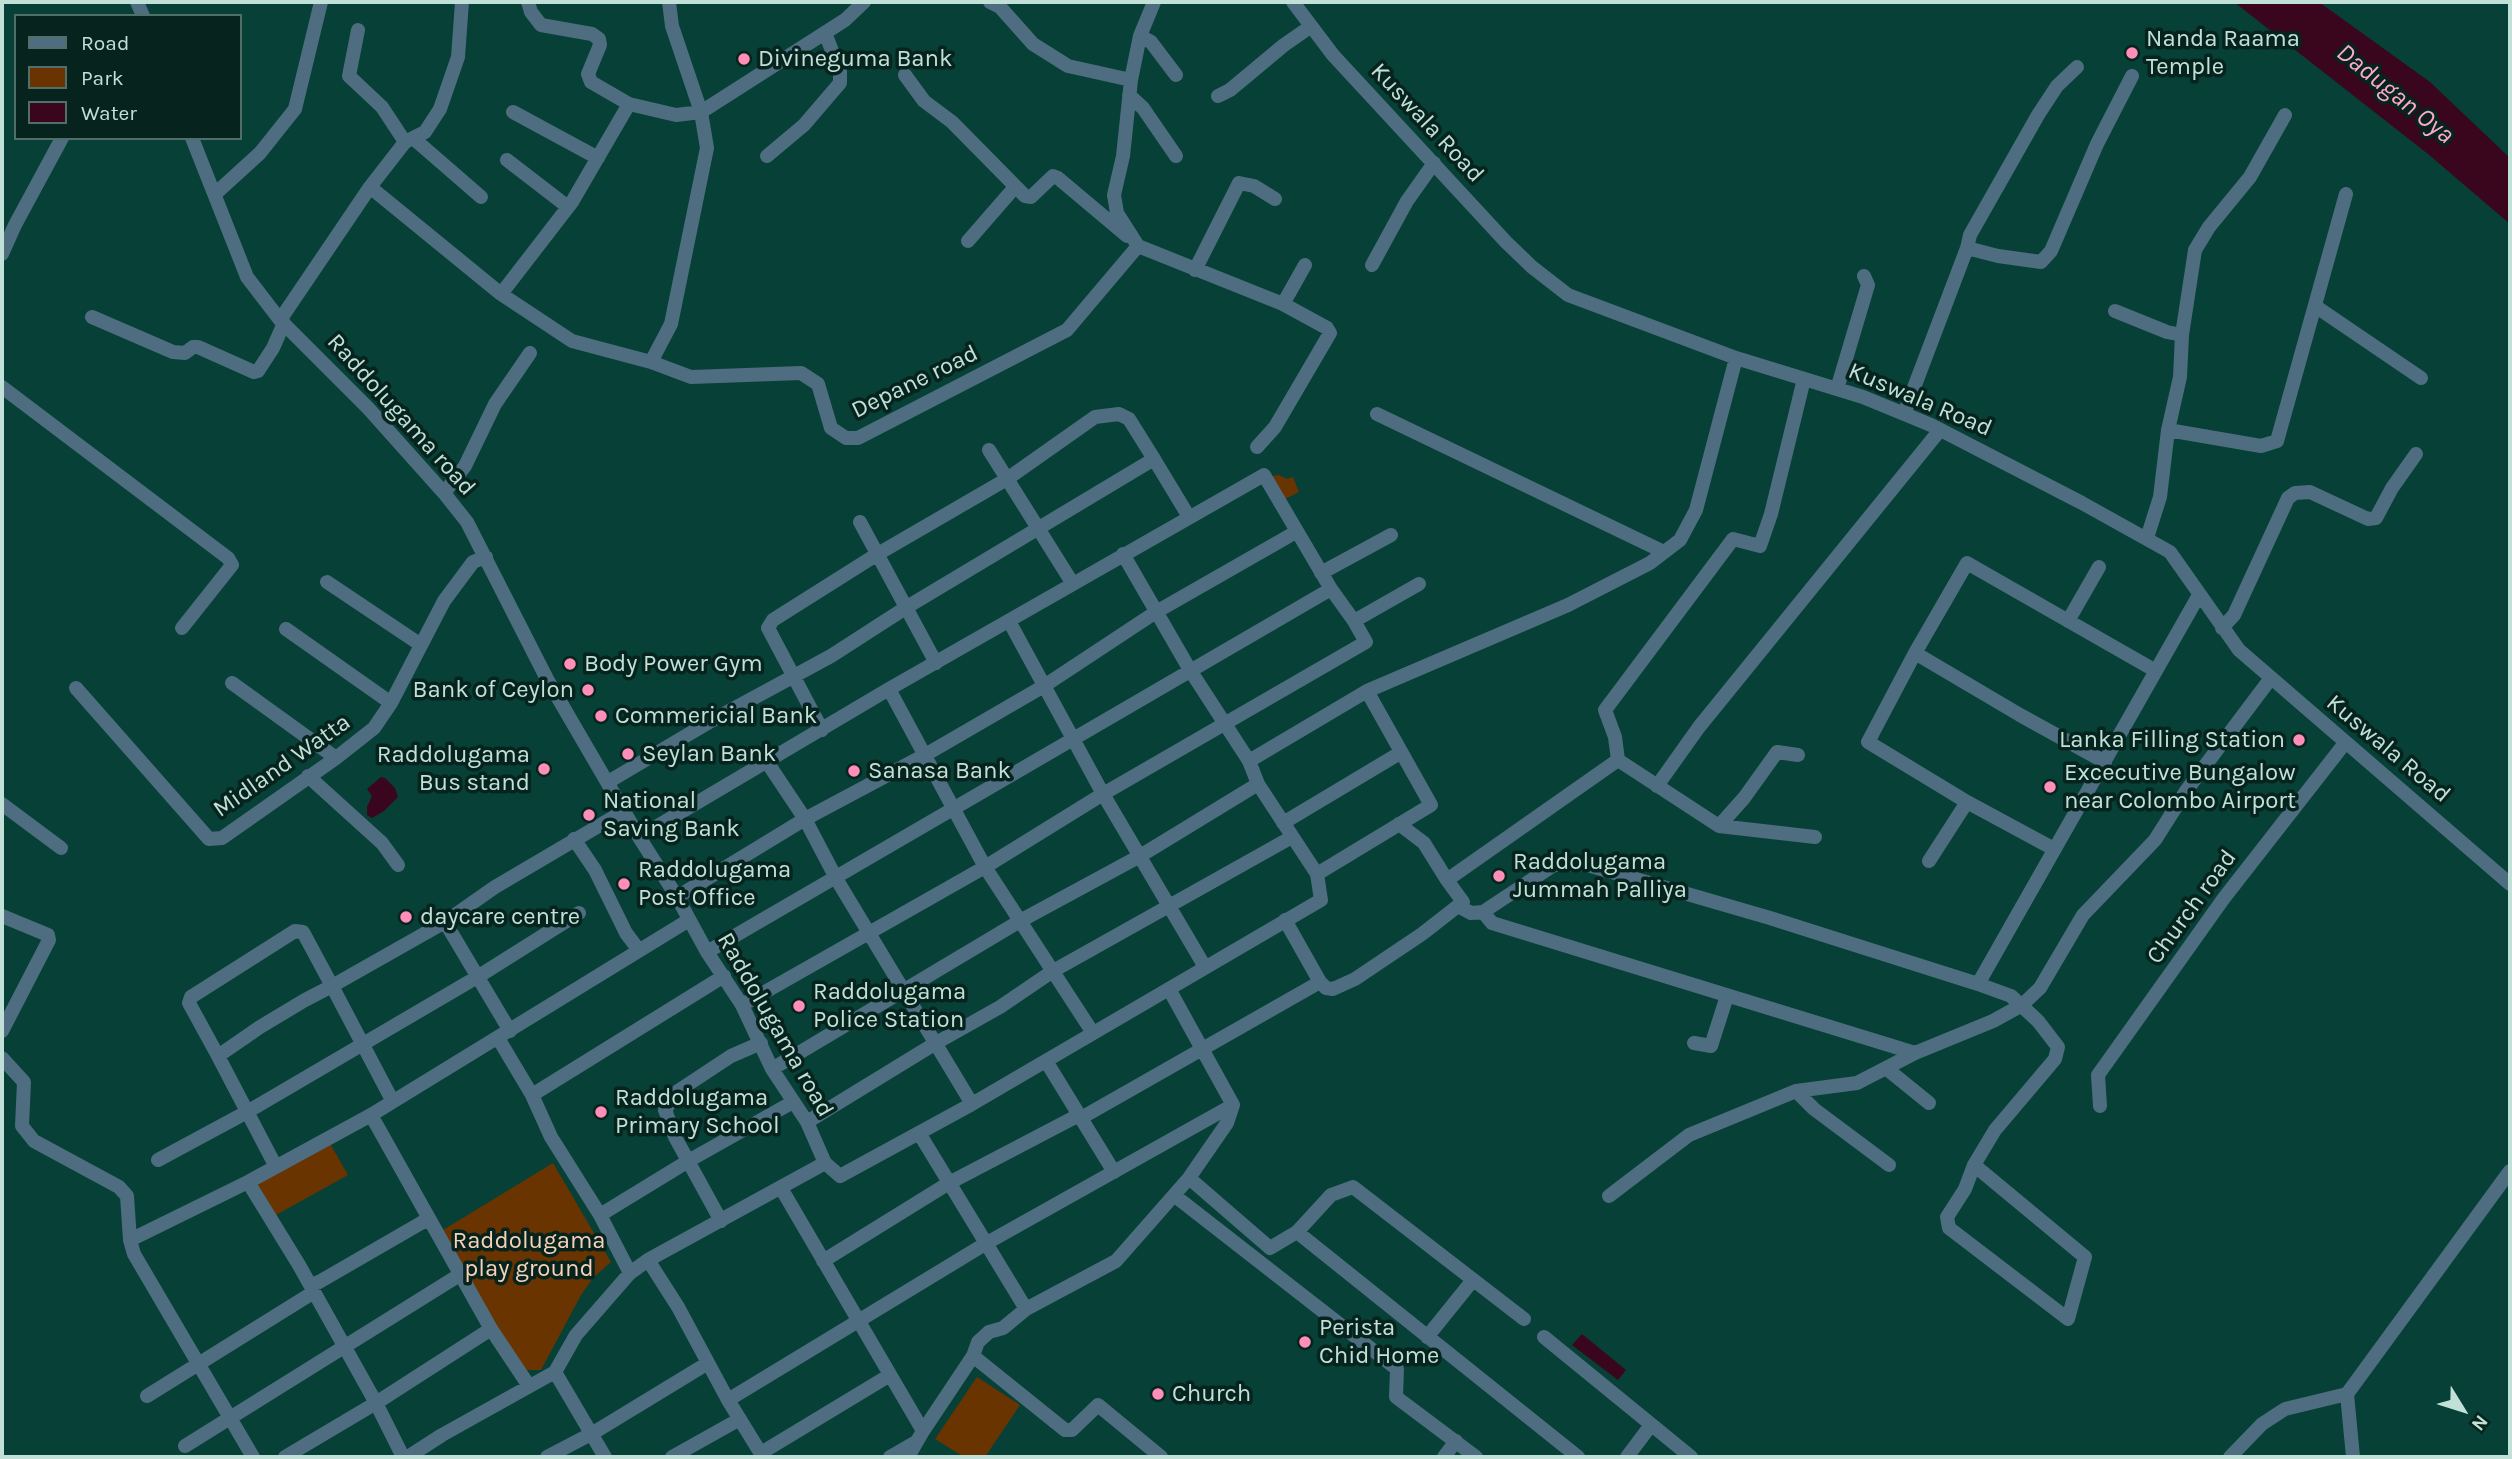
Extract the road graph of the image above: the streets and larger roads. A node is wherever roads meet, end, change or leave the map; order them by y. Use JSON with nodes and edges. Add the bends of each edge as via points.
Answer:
{"nodes":[{"id":1,"x":321,"y":2,"type":"edge"},
{"id":2,"x":462,"y":2,"type":"edge"},
{"id":3,"x":528,"y":2,"type":"edge"},
{"id":4,"x":670,"y":2,"type":"edge"},
{"id":5,"x":864,"y":2,"type":"edge"},
{"id":6,"x":990,"y":2,"type":"edge"},
{"id":7,"x":1154,"y":2,"type":"edge"},
{"id":8,"x":1293,"y":2,"type":"edge"},
{"id":9,"x":1310,"y":27,"type":"junction"},
{"id":10,"x":358,"y":30,"type":"dead end"},
{"id":11,"x":825,"y":33,"type":"junction"},
{"id":12,"x":1140,"y":36,"type":"junction"},
{"id":13,"x":2077,"y":67,"type":"dead end"},
{"id":14,"x":905,"y":75,"type":"dead end"},
{"id":15,"x":1176,"y":75,"type":"dead end"},
{"id":16,"x":2132,"y":76,"type":"dead end"},
{"id":17,"x":1131,"y":80,"type":"junction"},
{"id":18,"x":1129,"y":95,"type":"junction"},
{"id":19,"x":1218,"y":96,"type":"dead end"},
{"id":20,"x":629,"y":104,"type":"junction"},
{"id":21,"x":513,"y":112,"type":"dead end"},
{"id":22,"x":701,"y":112,"type":"junction"},
{"id":23,"x":2286,"y":115,"type":"dead end"},
{"id":24,"x":61,"y":140,"type":"edge"},
{"id":25,"x":193,"y":140,"type":"edge"},
{"id":26,"x":409,"y":140,"type":"junction"},
{"id":27,"x":767,"y":156,"type":"dead end"},
{"id":28,"x":1176,"y":156,"type":"dead end"},
{"id":29,"x":598,"y":158,"type":"junction"},
{"id":30,"x":507,"y":160,"type":"dead end"},
{"id":31,"x":1434,"y":163,"type":"junction"},
{"id":32,"x":370,"y":187,"type":"junction"},
{"id":33,"x":1015,"y":187,"type":"junction"},
{"id":34,"x":215,"y":194,"type":"junction"},
{"id":35,"x":2346,"y":194,"type":"dead end"},
{"id":36,"x":481,"y":197,"type":"dead end"},
{"id":37,"x":1275,"y":199,"type":"dead end"},
{"id":38,"x":568,"y":207,"type":"junction"},
{"id":39,"x":968,"y":241,"type":"dead end"},
{"id":40,"x":1138,"y":246,"type":"junction"},
{"id":41,"x":1966,"y":248,"type":"junction"},
{"id":42,"x":2,"y":254,"type":"edge"},
{"id":43,"x":1305,"y":265,"type":"dead end"},
{"id":44,"x":1372,"y":265,"type":"dead end"},
{"id":45,"x":1195,"y":270,"type":"junction"},
{"id":46,"x":1864,"y":276,"type":"dead end"},
{"id":47,"x":501,"y":294,"type":"junction"},
{"id":48,"x":1283,"y":304,"type":"junction"},
{"id":49,"x":2315,"y":306,"type":"junction"},
{"id":50,"x":2115,"y":311,"type":"dead end"},
{"id":51,"x":92,"y":317,"type":"dead end"},
{"id":52,"x":282,"y":322,"type":"junction"},
{"id":53,"x":2182,"y":335,"type":"junction"},
{"id":54,"x":530,"y":353,"type":"dead end"},
{"id":55,"x":1736,"y":358,"type":"junction"},
{"id":56,"x":651,"y":362,"type":"junction"},
{"id":57,"x":2421,"y":378,"type":"dead end"},
{"id":58,"x":1804,"y":379,"type":"junction"},
{"id":59,"x":2,"y":387,"type":"edge"},
{"id":60,"x":1837,"y":389,"type":"junction"},
{"id":61,"x":1377,"y":414,"type":"dead end"},
{"id":62,"x":1904,"y":414,"type":"junction"},
{"id":63,"x":1940,"y":430,"type":"junction"},
{"id":64,"x":2168,"y":430,"type":"junction"},
{"id":65,"x":1257,"y":447,"type":"dead end"},
{"id":66,"x":989,"y":450,"type":"dead end"},
{"id":67,"x":2416,"y":454,"type":"dead end"},
{"id":68,"x":1154,"y":459,"type":"junction"},
{"id":69,"x":1007,"y":479,"type":"junction"},
{"id":70,"x":444,"y":493,"type":"junction"},
{"id":71,"x":1189,"y":517,"type":"junction"},
{"id":72,"x":860,"y":522,"type":"dead end"},
{"id":73,"x":1038,"y":528,"type":"junction"},
{"id":74,"x":1296,"y":532,"type":"junction"},
{"id":75,"x":1391,"y":534,"type":"dead end"},
{"id":76,"x":2147,"y":538,"type":"junction"},
{"id":77,"x":1664,"y":552,"type":"junction"},
{"id":78,"x":1123,"y":554,"type":"junction"},
{"id":79,"x":876,"y":555,"type":"junction"},
{"id":80,"x":486,"y":557,"type":"junction"},
{"id":81,"x":2099,"y":567,"type":"dead end"},
{"id":82,"x":1321,"y":573,"type":"junction"},
{"id":83,"x":327,"y":582,"type":"dead end"},
{"id":84,"x":1073,"y":584,"type":"junction"},
{"id":85,"x":1419,"y":584,"type":"dead end"},
{"id":86,"x":1331,"y":589,"type":"junction"},
{"id":87,"x":2199,"y":595,"type":"junction"},
{"id":88,"x":907,"y":607,"type":"junction"},
{"id":89,"x":1156,"y":612,"type":"junction"},
{"id":90,"x":1009,"y":621,"type":"junction"},
{"id":91,"x":1353,"y":621,"type":"junction"},
{"id":92,"x":2068,"y":621,"type":"junction"},
{"id":93,"x":182,"y":628,"type":"dead end"},
{"id":94,"x":2222,"y":628,"type":"junction"},
{"id":95,"x":286,"y":629,"type":"dead end"},
{"id":96,"x":421,"y":645,"type":"junction"},
{"id":97,"x":1915,"y":653,"type":"junction"},
{"id":98,"x":936,"y":663,"type":"junction"},
{"id":99,"x":1190,"y":670,"type":"junction"},
{"id":100,"x":2156,"y":671,"type":"junction"},
{"id":101,"x":792,"y":677,"type":"junction"},
{"id":102,"x":2271,"y":678,"type":"junction"},
{"id":103,"x":232,"y":683,"type":"dead end"},
{"id":104,"x":1044,"y":686,"type":"junction"},
{"id":105,"x":76,"y":688,"type":"dead end"},
{"id":106,"x":889,"y":689,"type":"junction"},
{"id":107,"x":1367,"y":691,"type":"junction"},
{"id":108,"x":391,"y":703,"type":"junction"},
{"id":109,"x":1226,"y":723,"type":"junction"},
{"id":110,"x":822,"y":730,"type":"junction"},
{"id":111,"x":1072,"y":737,"type":"junction"},
{"id":112,"x":2345,"y":743,"type":"junction"},
{"id":113,"x":1401,"y":753,"type":"junction"},
{"id":114,"x":925,"y":755,"type":"junction"},
{"id":115,"x":1798,"y":755,"type":"dead end"},
{"id":116,"x":336,"y":758,"type":"junction"},
{"id":117,"x":1618,"y":760,"type":"junction"},
{"id":118,"x":1249,"y":761,"type":"junction"},
{"id":119,"x":768,"y":762,"type":"junction"},
{"id":120,"x":2105,"y":762,"type":"junction"},
{"id":121,"x":308,"y":776,"type":"junction"},
{"id":122,"x":608,"y":782,"type":"junction"},
{"id":123,"x":1258,"y":784,"type":"junction"},
{"id":124,"x":1657,"y":786,"type":"junction"},
{"id":125,"x":1103,"y":794,"type":"junction"},
{"id":126,"x":1967,"y":802,"type":"junction"},
{"id":127,"x":2,"y":804,"type":"edge"},
{"id":128,"x":953,"y":807,"type":"junction"},
{"id":129,"x":624,"y":811,"type":"junction"},
{"id":130,"x":804,"y":819,"type":"junction"},
{"id":131,"x":1283,"y":823,"type":"junction"},
{"id":132,"x":1399,"y":824,"type":"junction"},
{"id":133,"x":1718,"y":826,"type":"junction"},
{"id":134,"x":639,"y":837,"type":"junction"},
{"id":135,"x":1292,"y":837,"type":"junction"},
{"id":136,"x":1815,"y":837,"type":"dead end"},
{"id":137,"x":574,"y":839,"type":"junction"},
{"id":138,"x":61,"y":848,"type":"dead end"},
{"id":139,"x":2054,"y":849,"type":"junction"},
{"id":140,"x":1140,"y":856,"type":"junction"},
{"id":141,"x":1929,"y":861,"type":"dead end"},
{"id":142,"x":398,"y":865,"type":"dead end"},
{"id":143,"x":985,"y":867,"type":"junction"},
{"id":144,"x":1317,"y":874,"type":"junction"},
{"id":145,"x":835,"y":876,"type":"junction"},
{"id":146,"x":1447,"y":880,"type":"junction"},
{"id":147,"x":2510,"y":884,"type":"edge"},
{"id":148,"x":677,"y":897,"type":"junction"},
{"id":149,"x":1170,"y":906,"type":"junction"},
{"id":150,"x":1458,"y":906,"type":"junction"},
{"id":151,"x":1483,"y":912,"type":"junction"},
{"id":152,"x":579,"y":913,"type":"dead end"},
{"id":153,"x":2,"y":916,"type":"edge"},
{"id":154,"x":690,"y":920,"type":"junction"},
{"id":155,"x":1285,"y":920,"type":"junction"},
{"id":156,"x":1020,"y":921,"type":"junction"},
{"id":157,"x":445,"y":922,"type":"junction"},
{"id":158,"x":870,"y":933,"type":"junction"},
{"id":159,"x":638,"y":949,"type":"junction"},
{"id":160,"x":707,"y":952,"type":"junction"},
{"id":161,"x":1205,"y":967,"type":"junction"},
{"id":162,"x":1053,"y":971,"type":"junction"},
{"id":163,"x":479,"y":976,"type":"junction"},
{"id":164,"x":724,"y":976,"type":"junction"},
{"id":165,"x":1320,"y":982,"type":"junction"},
{"id":166,"x":1978,"y":984,"type":"junction"},
{"id":167,"x":332,"y":986,"type":"junction"},
{"id":168,"x":1169,"y":989,"type":"junction"},
{"id":169,"x":904,"y":990,"type":"junction"},
{"id":170,"x":1727,"y":996,"type":"junction"},
{"id":171,"x":742,"y":1005,"type":"junction"},
{"id":172,"x":2022,"y":1005,"type":"junction"},
{"id":173,"x":2,"y":1031,"type":"edge"},
{"id":174,"x":1093,"y":1033,"type":"junction"},
{"id":175,"x":504,"y":1034,"type":"junction"},
{"id":176,"x":761,"y":1043,"type":"junction"},
{"id":177,"x":936,"y":1043,"type":"junction"},
{"id":178,"x":1694,"y":1043,"type":"dead end"},
{"id":179,"x":363,"y":1044,"type":"junction"},
{"id":180,"x":1202,"y":1049,"type":"junction"},
{"id":181,"x":1915,"y":1053,"type":"junction"},
{"id":182,"x":218,"y":1056,"type":"junction"},
{"id":183,"x":2,"y":1058,"type":"edge"},
{"id":184,"x":1046,"y":1061,"type":"junction"},
{"id":185,"x":772,"y":1069,"type":"junction"},
{"id":186,"x":1887,"y":1069,"type":"junction"},
{"id":187,"x":1796,"y":1091,"type":"junction"},
{"id":188,"x":532,"y":1095,"type":"junction"},
{"id":189,"x":392,"y":1100,"type":"junction"},
{"id":190,"x":793,"y":1102,"type":"junction"},
{"id":191,"x":1929,"y":1103,"type":"dead end"},
{"id":192,"x":972,"y":1104,"type":"junction"},
{"id":193,"x":1233,"y":1105,"type":"junction"},
{"id":194,"x":2100,"y":1106,"type":"dead end"},
{"id":195,"x":247,"y":1112,"type":"junction"},
{"id":196,"x":371,"y":1115,"type":"junction"},
{"id":197,"x":1080,"y":1117,"type":"junction"},
{"id":198,"x":807,"y":1122,"type":"junction"},
{"id":199,"x":919,"y":1133,"type":"junction"},
{"id":200,"x":158,"y":1160,"type":"dead end"},
{"id":201,"x":690,"y":1160,"type":"junction"},
{"id":202,"x":825,"y":1163,"type":"junction"},
{"id":203,"x":275,"y":1165,"type":"junction"},
{"id":204,"x":1889,"y":1165,"type":"dead end"},
{"id":205,"x":1974,"y":1165,"type":"junction"},
{"id":206,"x":2510,"y":1171,"type":"edge"},
{"id":207,"x":1114,"y":1172,"type":"junction"},
{"id":208,"x":1189,"y":1178,"type":"junction"},
{"id":209,"x":248,"y":1182,"type":"junction"},
{"id":210,"x":949,"y":1184,"type":"junction"},
{"id":211,"x":781,"y":1188,"type":"junction"},
{"id":212,"x":1175,"y":1195,"type":"junction"},
{"id":213,"x":1609,"y":1196,"type":"dead end"},
{"id":214,"x":600,"y":1214,"type":"junction"},
{"id":215,"x":428,"y":1219,"type":"junction"},
{"id":216,"x":721,"y":1221,"type":"junction"},
{"id":217,"x":1297,"y":1232,"type":"junction"},
{"id":218,"x":130,"y":1240,"type":"junction"},
{"id":219,"x":985,"y":1244,"type":"junction"},
{"id":220,"x":648,"y":1260,"type":"junction"},
{"id":221,"x":823,"y":1261,"type":"junction"},
{"id":222,"x":629,"y":1273,"type":"junction"},
{"id":223,"x":461,"y":1274,"type":"junction"},
{"id":224,"x":1473,"y":1280,"type":"junction"},
{"id":225,"x":312,"y":1289,"type":"junction"},
{"id":226,"x":1026,"y":1309,"type":"junction"},
{"id":227,"x":1524,"y":1319,"type":"dead end"},
{"id":228,"x":858,"y":1320,"type":"junction"},
{"id":229,"x":491,"y":1329,"type":"junction"},
{"id":230,"x":1427,"y":1337,"type":"junction"},
{"id":231,"x":1544,"y":1337,"type":"dead end"},
{"id":232,"x":344,"y":1347,"type":"junction"},
{"id":233,"x":973,"y":1356,"type":"junction"},
{"id":234,"x":708,"y":1363,"type":"junction"},
{"id":235,"x":199,"y":1364,"type":"junction"},
{"id":236,"x":555,"y":1372,"type":"junction"},
{"id":237,"x":890,"y":1375,"type":"junction"},
{"id":238,"x":529,"y":1386,"type":"junction"},
{"id":239,"x":2347,"y":1394,"type":"junction"},
{"id":240,"x":147,"y":1396,"type":"dead end"},
{"id":241,"x":728,"y":1400,"type":"junction"},
{"id":242,"x":376,"y":1403,"type":"junction"},
{"id":243,"x":229,"y":1417,"type":"junction"},
{"id":244,"x":740,"y":1419,"type":"junction"},
{"id":245,"x":1651,"y":1425,"type":"junction"},
{"id":246,"x":593,"y":1433,"type":"junction"},
{"id":247,"x":921,"y":1436,"type":"junction"},
{"id":248,"x":1455,"y":1441,"type":"junction"},
{"id":249,"x":185,"y":1446,"type":"dead end"},
{"id":250,"x":762,"y":1455,"type":"edge"},
{"id":251,"x":253,"y":1457,"type":"edge"},
{"id":252,"x":285,"y":1457,"type":"edge"},
{"id":253,"x":403,"y":1457,"type":"edge"},
{"id":254,"x":408,"y":1457,"type":"edge"},
{"id":255,"x":547,"y":1457,"type":"edge"},
{"id":256,"x":606,"y":1457,"type":"edge"},
{"id":257,"x":672,"y":1457,"type":"edge"},
{"id":258,"x":890,"y":1457,"type":"edge"},
{"id":259,"x":908,"y":1457,"type":"edge"},
{"id":260,"x":1161,"y":1457,"type":"edge"},
{"id":261,"x":1444,"y":1457,"type":"edge"},
{"id":262,"x":1476,"y":1457,"type":"edge"},
{"id":263,"x":1578,"y":1457,"type":"edge"},
{"id":264,"x":1627,"y":1457,"type":"edge"},
{"id":265,"x":1691,"y":1457,"type":"edge"},
{"id":266,"x":2230,"y":1457,"type":"edge"},
{"id":267,"x":2353,"y":1457,"type":"edge"}],
"edges":[{"from":1,"to":34,"type":"street","via":[[295,109],[260,153]]},
{"from":2,"to":26,"type":"street","via":[[458,57],[440,110],[425,132]]},
{"from":3,"to":20,"type":"street","via":[[541,25],[598,39],[591,82]]},
{"from":4,"to":22,"type":"street","via":[[672,26]]},
{"from":5,"to":11,"type":"street"},
{"from":6,"to":17,"type":"street","via":[[1033,44],[1068,66]]},
{"from":7,"to":12,"type":"street"},
{"from":8,"to":9,"type":"street","name":"Kuswala Road"},
{"from":9,"to":19,"type":"street"},
{"from":9,"to":31,"type":"street","name":"Kuswala Road"},
{"from":10,"to":26,"type":"street","via":[[349,76]]},
{"from":11,"to":22,"type":"street"},
{"from":11,"to":27,"type":"street","via":[[840,83],[804,125]]},
{"from":12,"to":15,"type":"street","via":[[1151,42]]},
{"from":12,"to":17,"type":"street"},
{"from":13,"to":41,"type":"street","via":[[2057,86],[2038,115]]},
{"from":14,"to":33,"type":"street","via":[[924,101],[952,122]]},
{"from":16,"to":41,"type":"street","via":[[2051,251],[2041,262]]},
{"from":17,"to":18,"type":"street"},
{"from":18,"to":28,"type":"street"},
{"from":18,"to":40,"type":"street","via":[[1124,156],[1114,195],[1117,213]]},
{"from":20,"to":22,"type":"street","via":[[676,116]]},
{"from":20,"to":29,"type":"street"},
{"from":21,"to":29,"type":"street"},
{"from":22,"to":56,"type":"street","via":[[707,148],[671,324]]},
{"from":23,"to":53,"type":"street","via":[[2249,177],[2195,250]]},
{"from":24,"to":42,"type":"street"},
{"from":25,"to":34,"type":"street","name":"Raddolugama road"},
{"from":26,"to":32,"type":"street"},
{"from":26,"to":36,"type":"street"},
{"from":29,"to":38,"type":"street"},
{"from":30,"to":38,"type":"street"},
{"from":31,"to":44,"type":"street"},
{"from":31,"to":55,"type":"street","name":"Kuswala Road","via":[[1506,242],[1568,295]]},
{"from":32,"to":47,"type":"street","name":"Depane road"},
{"from":32,"to":52,"type":"street"},
{"from":33,"to":39,"type":"street"},
{"from":33,"to":40,"type":"street","via":[[1031,197],[1053,176],[1058,178]]},
{"from":34,"to":52,"type":"street","name":"Raddolugama road","via":[[247,277]]},
{"from":35,"to":49,"type":"street"},
{"from":37,"to":45,"type":"street","via":[[1239,183]]},
{"from":38,"to":47,"type":"street"},
{"from":40,"to":45,"type":"street"},
{"from":40,"to":56,"type":"street","name":"Depane road","via":[[1067,330],[858,438],[846,438],[831,428],[818,384],[801,373],[691,377]]},
{"from":41,"to":62,"type":"street"},
{"from":43,"to":48,"type":"street"},
{"from":45,"to":48,"type":"street"},
{"from":46,"to":60,"type":"street","via":[[1868,285]]},
{"from":47,"to":56,"type":"street","name":"Depane road","via":[[572,341]]},
{"from":48,"to":65,"type":"street","via":[[1327,327],[1330,333],[1275,427]]},
{"from":49,"to":57,"type":"street"},
{"from":49,"to":64,"type":"street","via":[[2277,441],[2261,446]]},
{"from":50,"to":53,"type":"street"},
{"from":51,"to":52,"type":"street","via":[[173,352],[198,348],[254,372],[273,348]]},
{"from":52,"to":70,"type":"street","name":"Raddolugama road"},
{"from":53,"to":64,"type":"street","via":[[2180,377]]},
{"from":54,"to":70,"type":"street","via":[[495,404],[465,466]]},
{"from":55,"to":58,"type":"street","name":"Kuswala Road"},
{"from":55,"to":77,"type":"street","via":[[1696,510],[1680,540]]},
{"from":58,"to":60,"type":"street","name":"Kuswala Road"},
{"from":58,"to":117,"type":"street","via":[[1760,546],[1733,539],[1605,710]]},
{"from":59,"to":93,"type":"street","via":[[228,558],[232,565]]},
{"from":60,"to":62,"type":"street","name":"Kuswala Road"},
{"from":61,"to":77,"type":"street"},
{"from":62,"to":63,"type":"street","name":"Kuswala Road"},
{"from":63,"to":76,"type":"street","name":"Kuswala Road"},
{"from":63,"to":124,"type":"street","via":[[1699,727]]},
{"from":64,"to":76,"type":"street","via":[[2160,497]]},
{"from":66,"to":69,"type":"street"},
{"from":67,"to":94,"type":"street","via":[[2376,518],[2368,519],[2310,492],[2288,498],[2234,615]]},
{"from":68,"to":69,"type":"street","via":[[1129,419],[1119,414],[1096,417]]},
{"from":68,"to":71,"type":"street"},
{"from":68,"to":73,"type":"street"},
{"from":69,"to":73,"type":"street"},
{"from":69,"to":79,"type":"street"},
{"from":70,"to":80,"type":"street","name":"Raddolugama road"},
{"from":71,"to":74,"type":"street","via":[[1264,475]]},
{"from":71,"to":78,"type":"street"},
{"from":72,"to":79,"type":"street"},
{"from":73,"to":84,"type":"street"},
{"from":73,"to":88,"type":"street"},
{"from":74,"to":82,"type":"street"},
{"from":74,"to":89,"type":"street"},
{"from":75,"to":82,"type":"street"},
{"from":76,"to":87,"type":"street","name":"Kuswala Road","via":[[2169,552]]},
{"from":77,"to":107,"type":"street","via":[[1568,605]]},
{"from":78,"to":84,"type":"street"},
{"from":78,"to":89,"type":"street"},
{"from":79,"to":88,"type":"street"},
{"from":79,"to":101,"type":"street","via":[[768,628]]},
{"from":80,"to":96,"type":"street","name":"Midland Watta","via":[[473,562],[444,601]]},
{"from":80,"to":122,"type":"street","name":"Raddolugama road","via":[[547,679]]},
{"from":81,"to":92,"type":"street"},
{"from":82,"to":86,"type":"street"},
{"from":83,"to":96,"type":"street"},
{"from":84,"to":90,"type":"street"},
{"from":85,"to":91,"type":"street"},
{"from":86,"to":91,"type":"street"},
{"from":86,"to":99,"type":"street"},
{"from":87,"to":94,"type":"street","name":"Kuswala Road"},
{"from":87,"to":100,"type":"street"},
{"from":88,"to":98,"type":"street"},
{"from":88,"to":101,"type":"street"},
{"from":89,"to":99,"type":"street"},
{"from":89,"to":104,"type":"street"},
{"from":90,"to":98,"type":"street"},
{"from":90,"to":104,"type":"street"},
{"from":91,"to":109,"type":"street","via":[[1366,642]]},
{"from":92,"to":97,"type":"street","via":[[1967,563]]},
{"from":92,"to":100,"type":"street"},
{"from":94,"to":102,"type":"street","name":"Kuswala Road"},
{"from":95,"to":108,"type":"street"},
{"from":96,"to":108,"type":"street","name":"Midland Watta"},
{"from":97,"to":120,"type":"street"},
{"from":97,"to":126,"type":"street","via":[[1868,742]]},
{"from":98,"to":106,"type":"street"},
{"from":99,"to":109,"type":"street"},
{"from":99,"to":111,"type":"street"},
{"from":100,"to":120,"type":"street"},
{"from":101,"to":110,"type":"street"},
{"from":101,"to":122,"type":"street"},
{"from":102,"to":112,"type":"street","name":"Kuswala Road"},
{"from":102,"to":172,"type":"street","via":[[2155,839],[2083,915],[2039,988]]},
{"from":103,"to":116,"type":"street"},
{"from":104,"to":111,"type":"street"},
{"from":104,"to":114,"type":"street"},
{"from":105,"to":121,"type":"street","name":"Midland Watta","via":[[209,839],[222,838]]},
{"from":106,"to":110,"type":"street"},
{"from":106,"to":114,"type":"street"},
{"from":107,"to":113,"type":"street"},
{"from":107,"to":118,"type":"street"},
{"from":108,"to":116,"type":"street","name":"Midland Watta","via":[[374,728]]},
{"from":109,"to":118,"type":"street"},
{"from":109,"to":125,"type":"street"},
{"from":110,"to":119,"type":"street"},
{"from":111,"to":125,"type":"street"},
{"from":111,"to":128,"type":"street"},
{"from":112,"to":147,"type":"street","name":"Kuswala Road"},
{"from":112,"to":194,"type":"street","name":"Church road","via":[[2224,898],[2098,1075]]},
{"from":113,"to":131,"type":"street"},
{"from":113,"to":132,"type":"street","via":[[1430,805]]},
{"from":114,"to":128,"type":"street"},
{"from":114,"to":130,"type":"street"},
{"from":115,"to":133,"type":"street","via":[[1777,752]]},
{"from":116,"to":121,"type":"street","name":"Midland Watta"},
{"from":117,"to":124,"type":"street"},
{"from":117,"to":146,"type":"street"},
{"from":118,"to":123,"type":"street"},
{"from":119,"to":130,"type":"street"},
{"from":119,"to":134,"type":"street"},
{"from":120,"to":139,"type":"street"},
{"from":121,"to":142,"type":"street","via":[[382,844]]},
{"from":122,"to":129,"type":"street","name":"Raddolugama road"},
{"from":123,"to":131,"type":"street"},
{"from":123,"to":140,"type":"street"},
{"from":124,"to":133,"type":"street"},
{"from":125,"to":140,"type":"street"},
{"from":125,"to":143,"type":"street"},
{"from":126,"to":139,"type":"street"},
{"from":126,"to":141,"type":"street"},
{"from":127,"to":138,"type":"street"},
{"from":128,"to":143,"type":"street"},
{"from":128,"to":145,"type":"street"},
{"from":129,"to":134,"type":"street","name":"Raddolugama road"},
{"from":129,"to":137,"type":"street"},
{"from":130,"to":145,"type":"street"},
{"from":130,"to":148,"type":"street"},
{"from":131,"to":135,"type":"street"},
{"from":132,"to":144,"type":"street"},
{"from":132,"to":146,"type":"street","via":[[1424,843]]},
{"from":133,"to":136,"type":"street"},
{"from":134,"to":148,"type":"street","name":"Raddolugama road"},
{"from":135,"to":144,"type":"street"},
{"from":135,"to":149,"type":"street"},
{"from":137,"to":157,"type":"street"},
{"from":137,"to":159,"type":"street"},
{"from":139,"to":166,"type":"street"},
{"from":140,"to":149,"type":"street"},
{"from":140,"to":156,"type":"street"},
{"from":143,"to":156,"type":"street"},
{"from":143,"to":158,"type":"street"},
{"from":144,"to":155,"type":"street","via":[[1321,900]]},
{"from":145,"to":158,"type":"street"},
{"from":145,"to":160,"type":"street"},
{"from":146,"to":150,"type":"street","via":[[1463,902]]},
{"from":148,"to":154,"type":"street","name":"Raddolugama road"},
{"from":149,"to":161,"type":"street"},
{"from":149,"to":162,"type":"street"},
{"from":150,"to":151,"type":"street","via":[[1471,913]]},
{"from":150,"to":165,"type":"street","via":[[1355,979],[1333,989]]},
{"from":151,"to":166,"type":"street","via":[[1554,865],[1584,864]]},
{"from":151,"to":170,"type":"street","via":[[1492,923]]},
{"from":152,"to":163,"type":"street"},
{"from":153,"to":173,"type":"street","via":[[48,935],[49,940]]},
{"from":154,"to":159,"type":"street"},
{"from":154,"to":160,"type":"street","name":"Raddolugama road"},
{"from":155,"to":161,"type":"street"},
{"from":155,"to":165,"type":"street"},
{"from":156,"to":162,"type":"street"},
{"from":156,"to":169,"type":"street"},
{"from":157,"to":163,"type":"street"},
{"from":157,"to":167,"type":"street"},
{"from":158,"to":169,"type":"street"},
{"from":158,"to":171,"type":"street"},
{"from":159,"to":175,"type":"street"},
{"from":160,"to":164,"type":"street","name":"Raddolugama road"},
{"from":161,"to":168,"type":"street"},
{"from":162,"to":174,"type":"street"},
{"from":162,"to":177,"type":"street"},
{"from":163,"to":175,"type":"street"},
{"from":163,"to":179,"type":"street"},
{"from":164,"to":171,"type":"street","name":"Raddolugama road"},
{"from":164,"to":188,"type":"street"},
{"from":165,"to":180,"type":"street"},
{"from":166,"to":172,"type":"street"},
{"from":167,"to":179,"type":"street"},
{"from":167,"to":182,"type":"street"},
{"from":167,"to":182,"type":"street","via":[[303,932],[295,931],[229,971],[189,1003]]},
{"from":168,"to":174,"type":"street"},
{"from":168,"to":180,"type":"street"},
{"from":169,"to":177,"type":"street"},
{"from":169,"to":185,"type":"street"},
{"from":170,"to":178,"type":"street","via":[[1710,1046]]},
{"from":170,"to":181,"type":"street"},
{"from":171,"to":176,"type":"street","name":"Raddolugama road"},
{"from":172,"to":181,"type":"street"},
{"from":172,"to":205,"type":"street","via":[[2058,1047],[2055,1059],[1995,1130]]},
{"from":174,"to":184,"type":"street"},
{"from":175,"to":188,"type":"street"},
{"from":175,"to":189,"type":"street"},
{"from":176,"to":185,"type":"street","name":"Raddolugama road"},
{"from":176,"to":201,"type":"street","via":[[731,1056],[678,1091],[665,1110]]},
{"from":177,"to":192,"type":"street"},
{"from":177,"to":198,"type":"street"},
{"from":179,"to":189,"type":"street"},
{"from":179,"to":195,"type":"street"},
{"from":180,"to":193,"type":"street"},
{"from":180,"to":197,"type":"street"},
{"from":181,"to":186,"type":"street"},
{"from":182,"to":195,"type":"street"},
{"from":183,"to":218,"type":"street","via":[[24,1082],[22,1126],[34,1141],[119,1187],[127,1196]]},
{"from":184,"to":192,"type":"street"},
{"from":184,"to":197,"type":"street"},
{"from":185,"to":190,"type":"street","name":"Raddolugama road"},
{"from":186,"to":187,"type":"street","via":[[1857,1083]]},
{"from":186,"to":191,"type":"street"},
{"from":187,"to":204,"type":"street"},
{"from":187,"to":213,"type":"street","via":[[1689,1135]]},
{"from":188,"to":214,"type":"street","via":[[551,1137]]},
{"from":189,"to":196,"type":"street"},
{"from":190,"to":198,"type":"street","name":"Raddolugama road"},
{"from":190,"to":201,"type":"street"},
{"from":192,"to":199,"type":"street"},
{"from":193,"to":207,"type":"street"},
{"from":193,"to":208,"type":"street","via":[[1227,1123]]},
{"from":195,"to":200,"type":"street"},
{"from":195,"to":203,"type":"street"},
{"from":196,"to":203,"type":"street"},
{"from":196,"to":215,"type":"street"},
{"from":197,"to":207,"type":"street"},
{"from":197,"to":210,"type":"street"},
{"from":198,"to":202,"type":"street","name":"Raddolugama road"},
{"from":199,"to":202,"type":"street","via":[[840,1176]]},
{"from":199,"to":210,"type":"street"},
{"from":201,"to":214,"type":"street"},
{"from":201,"to":216,"type":"street"},
{"from":202,"to":211,"type":"street"},
{"from":203,"to":209,"type":"street"},
{"from":205,"to":205,"type":"street","via":[[1947,1217],[1950,1228],[2068,1319],[2085,1257]]},
{"from":206,"to":239,"type":"street"},
{"from":207,"to":219,"type":"street"},
{"from":208,"to":212,"type":"street"},
{"from":208,"to":217,"type":"street","via":[[1270,1248]]},
{"from":209,"to":218,"type":"street"},
{"from":209,"to":225,"type":"street"},
{"from":210,"to":219,"type":"street"},
{"from":210,"to":221,"type":"street"},
{"from":211,"to":216,"type":"street"},
{"from":211,"to":221,"type":"street"},
{"from":212,"to":226,"type":"street","via":[[1116,1261]]},
{"from":212,"to":248,"type":"street","via":[[1397,1369],[1396,1397]]},
{"from":214,"to":222,"type":"street"},
{"from":215,"to":223,"type":"street"},
{"from":215,"to":225,"type":"street"},
{"from":216,"to":220,"type":"street"},
{"from":217,"to":224,"type":"street","via":[[1331,1195],[1353,1186]]},
{"from":217,"to":230,"type":"street"},
{"from":218,"to":235,"type":"street"},
{"from":219,"to":226,"type":"street"},
{"from":219,"to":228,"type":"street"},
{"from":220,"to":222,"type":"street"},
{"from":220,"to":234,"type":"street"},
{"from":221,"to":228,"type":"street"},
{"from":222,"to":236,"type":"street","via":[[576,1335]]},
{"from":223,"to":229,"type":"street"},
{"from":223,"to":232,"type":"street"},
{"from":224,"to":227,"type":"street"},
{"from":224,"to":230,"type":"street"},
{"from":225,"to":232,"type":"street"},
{"from":225,"to":235,"type":"street"},
{"from":226,"to":233,"type":"street","via":[[1003,1328],[989,1332],[978,1342]]},
{"from":228,"to":237,"type":"street"},
{"from":228,"to":241,"type":"street"},
{"from":229,"to":238,"type":"street"},
{"from":229,"to":242,"type":"street"},
{"from":230,"to":263,"type":"street"},
{"from":231,"to":245,"type":"street"},
{"from":232,"to":242,"type":"street"},
{"from":232,"to":243,"type":"street"},
{"from":233,"to":247,"type":"street"},
{"from":233,"to":260,"type":"street","via":[[1065,1430],[1072,1430],[1098,1405]]},
{"from":234,"to":241,"type":"street"},
{"from":234,"to":246,"type":"street"},
{"from":235,"to":240,"type":"street"},
{"from":235,"to":243,"type":"street"},
{"from":236,"to":238,"type":"street"},
{"from":236,"to":246,"type":"street"},
{"from":237,"to":247,"type":"street"},
{"from":237,"to":250,"type":"street"},
{"from":238,"to":254,"type":"street"},
{"from":239,"to":266,"type":"street","via":[[2285,1409],[2262,1424]]},
{"from":239,"to":267,"type":"street"},
{"from":241,"to":244,"type":"street"},
{"from":242,"to":252,"type":"street"},
{"from":242,"to":253,"type":"street"},
{"from":243,"to":249,"type":"street"},
{"from":243,"to":251,"type":"street"},
{"from":244,"to":250,"type":"street"},
{"from":244,"to":257,"type":"street"},
{"from":245,"to":264,"type":"street"},
{"from":245,"to":265,"type":"street"},
{"from":246,"to":255,"type":"street"},
{"from":246,"to":256,"type":"street"},
{"from":247,"to":258,"type":"street"},
{"from":247,"to":259,"type":"street"},
{"from":248,"to":261,"type":"street"},
{"from":248,"to":262,"type":"street"}]}
